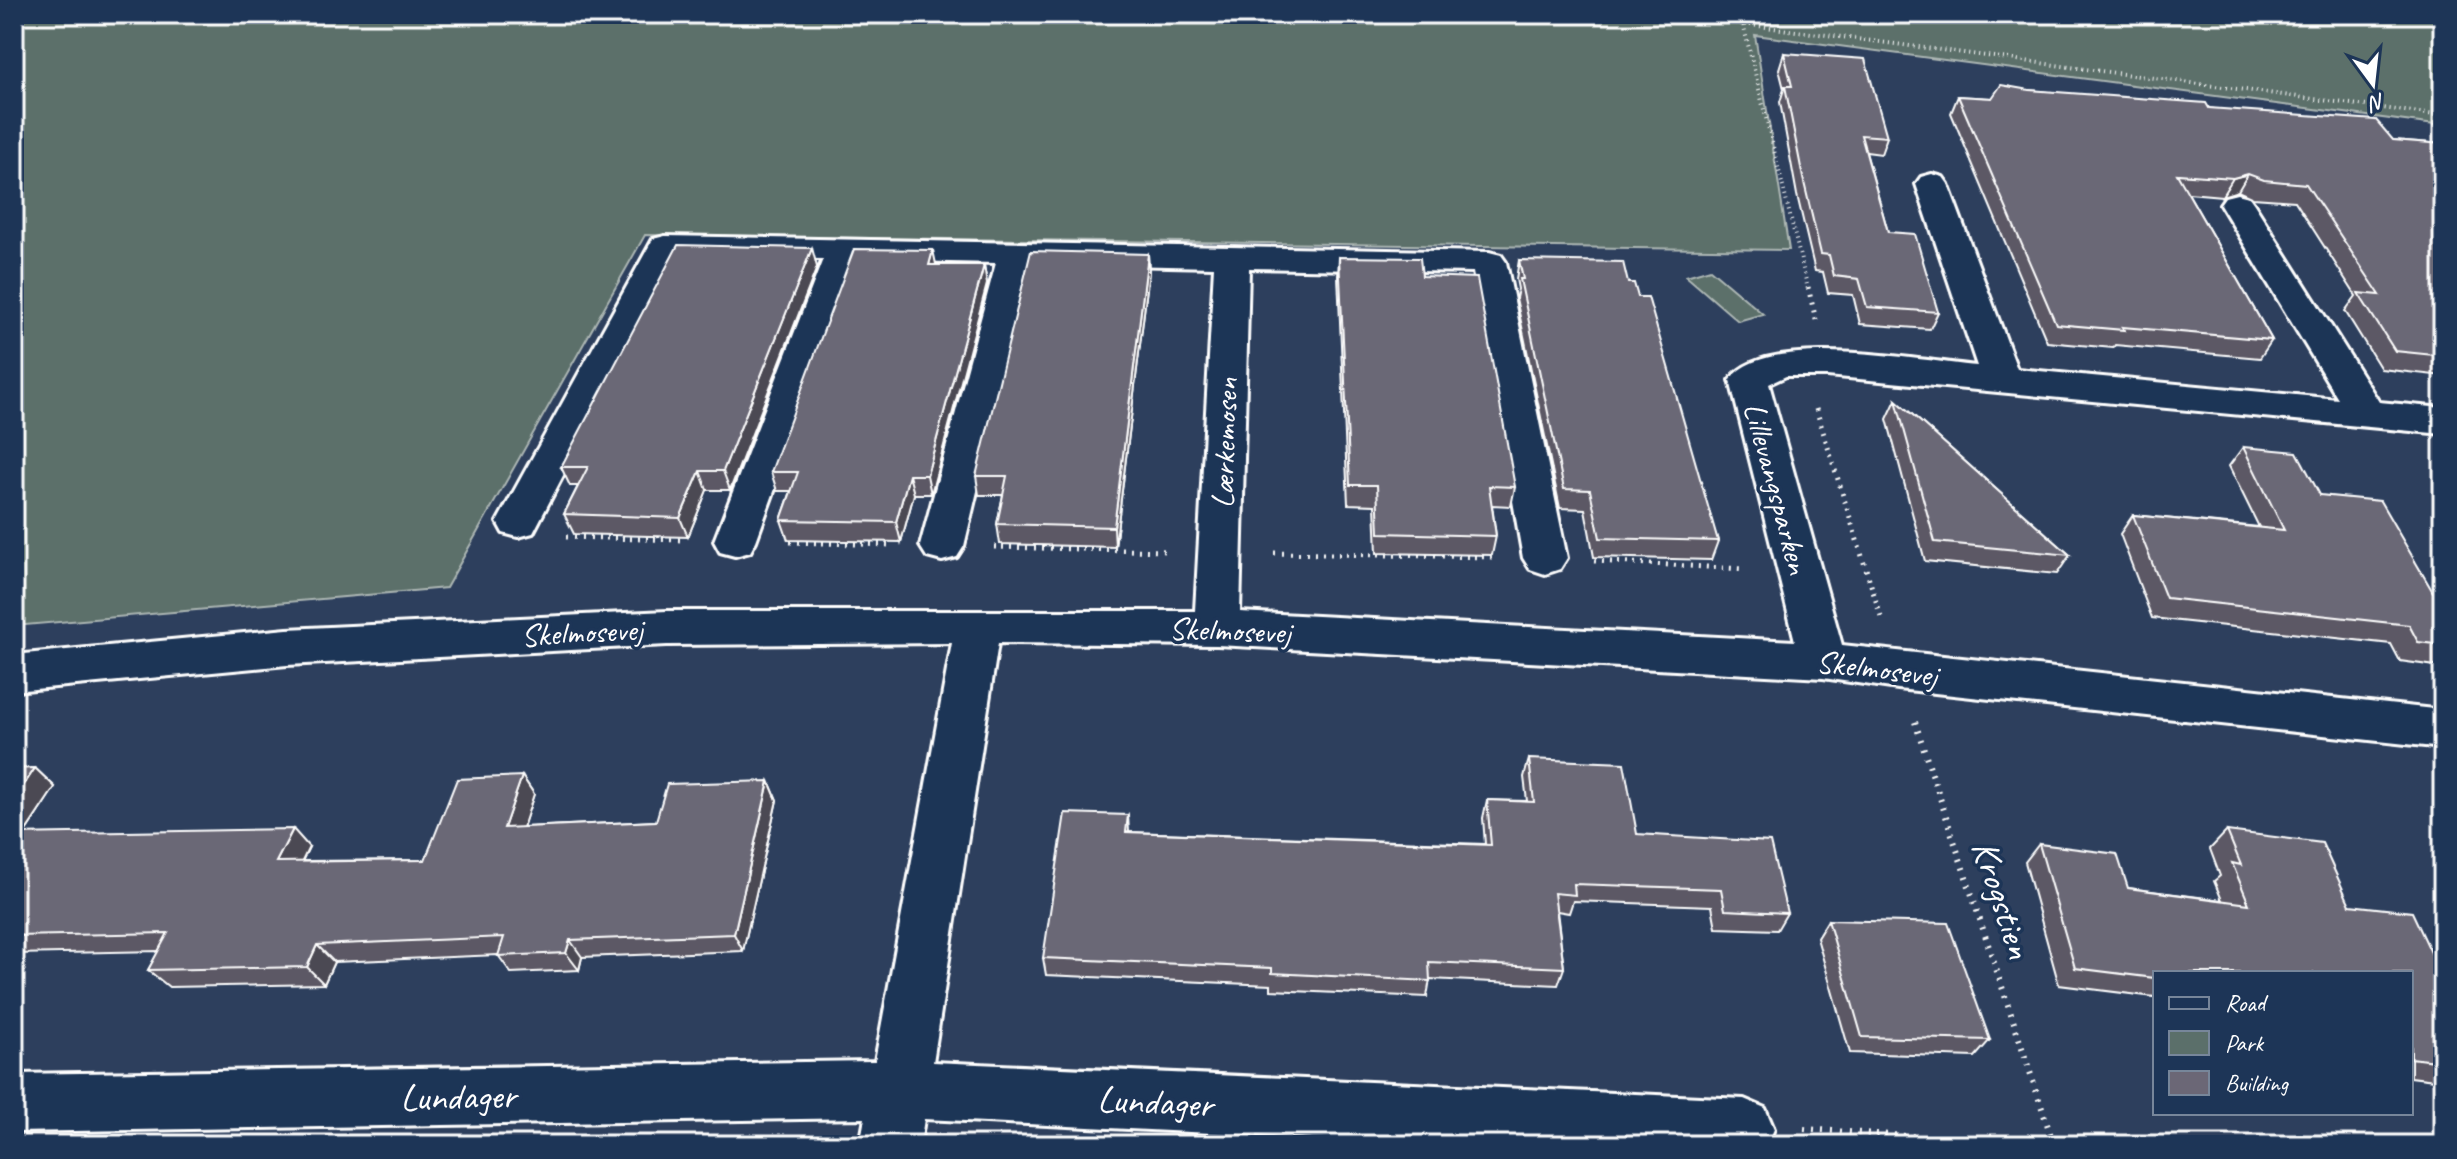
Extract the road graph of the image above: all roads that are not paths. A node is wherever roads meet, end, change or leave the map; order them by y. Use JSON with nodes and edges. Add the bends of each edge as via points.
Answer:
{"nodes":[{"id":1,"x":1932,"y":184,"type":"dead end"},
{"id":2,"x":2237,"y":204,"type":"edge"},
{"id":3,"x":844,"y":250,"type":"junction"},
{"id":4,"x":1016,"y":253,"type":"junction"},
{"id":5,"x":1232,"y":257,"type":"junction"},
{"id":6,"x":2001,"y":379,"type":"junction"},
{"id":7,"x":2367,"y":414,"type":"junction"},
{"id":8,"x":2443,"y":421,"type":"edge"},
{"id":9,"x":518,"y":522,"type":"road end"},
{"id":10,"x":735,"y":541,"type":"road end"},
{"id":11,"x":942,"y":546,"type":"road end"},
{"id":12,"x":1545,"y":558,"type":"road end"},
{"id":13,"x":978,"y":626,"type":"junction"},
{"id":14,"x":1217,"y":628,"type":"junction"},
{"id":15,"x":1823,"y":660,"type":"junction"},
{"id":16,"x":14,"y":673,"type":"edge"},
{"id":17,"x":2443,"y":729,"type":"edge"},
{"id":18,"x":901,"y":1089,"type":"junction"},
{"id":19,"x":14,"y":1103,"type":"edge"},
{"id":20,"x":1744,"y":1129,"type":"road end"},
{"id":21,"x":890,"y":1145,"type":"edge"}],
"edges":[{"from":1,"to":6,"type":"street"},
{"from":2,"to":7,"type":"street"},
{"from":3,"to":4,"type":"street"},
{"from":3,"to":9,"type":"street","via":[[665,246]]},
{"from":3,"to":10,"type":"street"},
{"from":4,"to":5,"type":"street"},
{"from":4,"to":11,"type":"street"},
{"from":5,"to":12,"type":"street","via":[[1489,262]]},
{"from":5,"to":14,"type":"street","name":"Lærkemosen"},
{"from":6,"to":7,"type":"street","name":"Lillevangsparken"},
{"from":6,"to":15,"type":"street","name":"Lillevangsparken","via":[[1814,363],[1767,367],[1749,380]]},
{"from":7,"to":8,"type":"street","name":"Lillevangsparken"},
{"from":13,"to":14,"type":"street","name":"Skelmosevej"},
{"from":13,"to":16,"type":"street","name":"Skelmosevej","via":[[667,628],[287,647]]},
{"from":13,"to":18,"type":"street"},
{"from":14,"to":15,"type":"street","name":"Skelmosevej"},
{"from":15,"to":17,"type":"street","name":"Skelmosevej"},
{"from":18,"to":19,"type":"street","name":"Lundager"},
{"from":18,"to":20,"type":"street","name":"Lundager"},
{"from":18,"to":21,"type":"street"}]}
